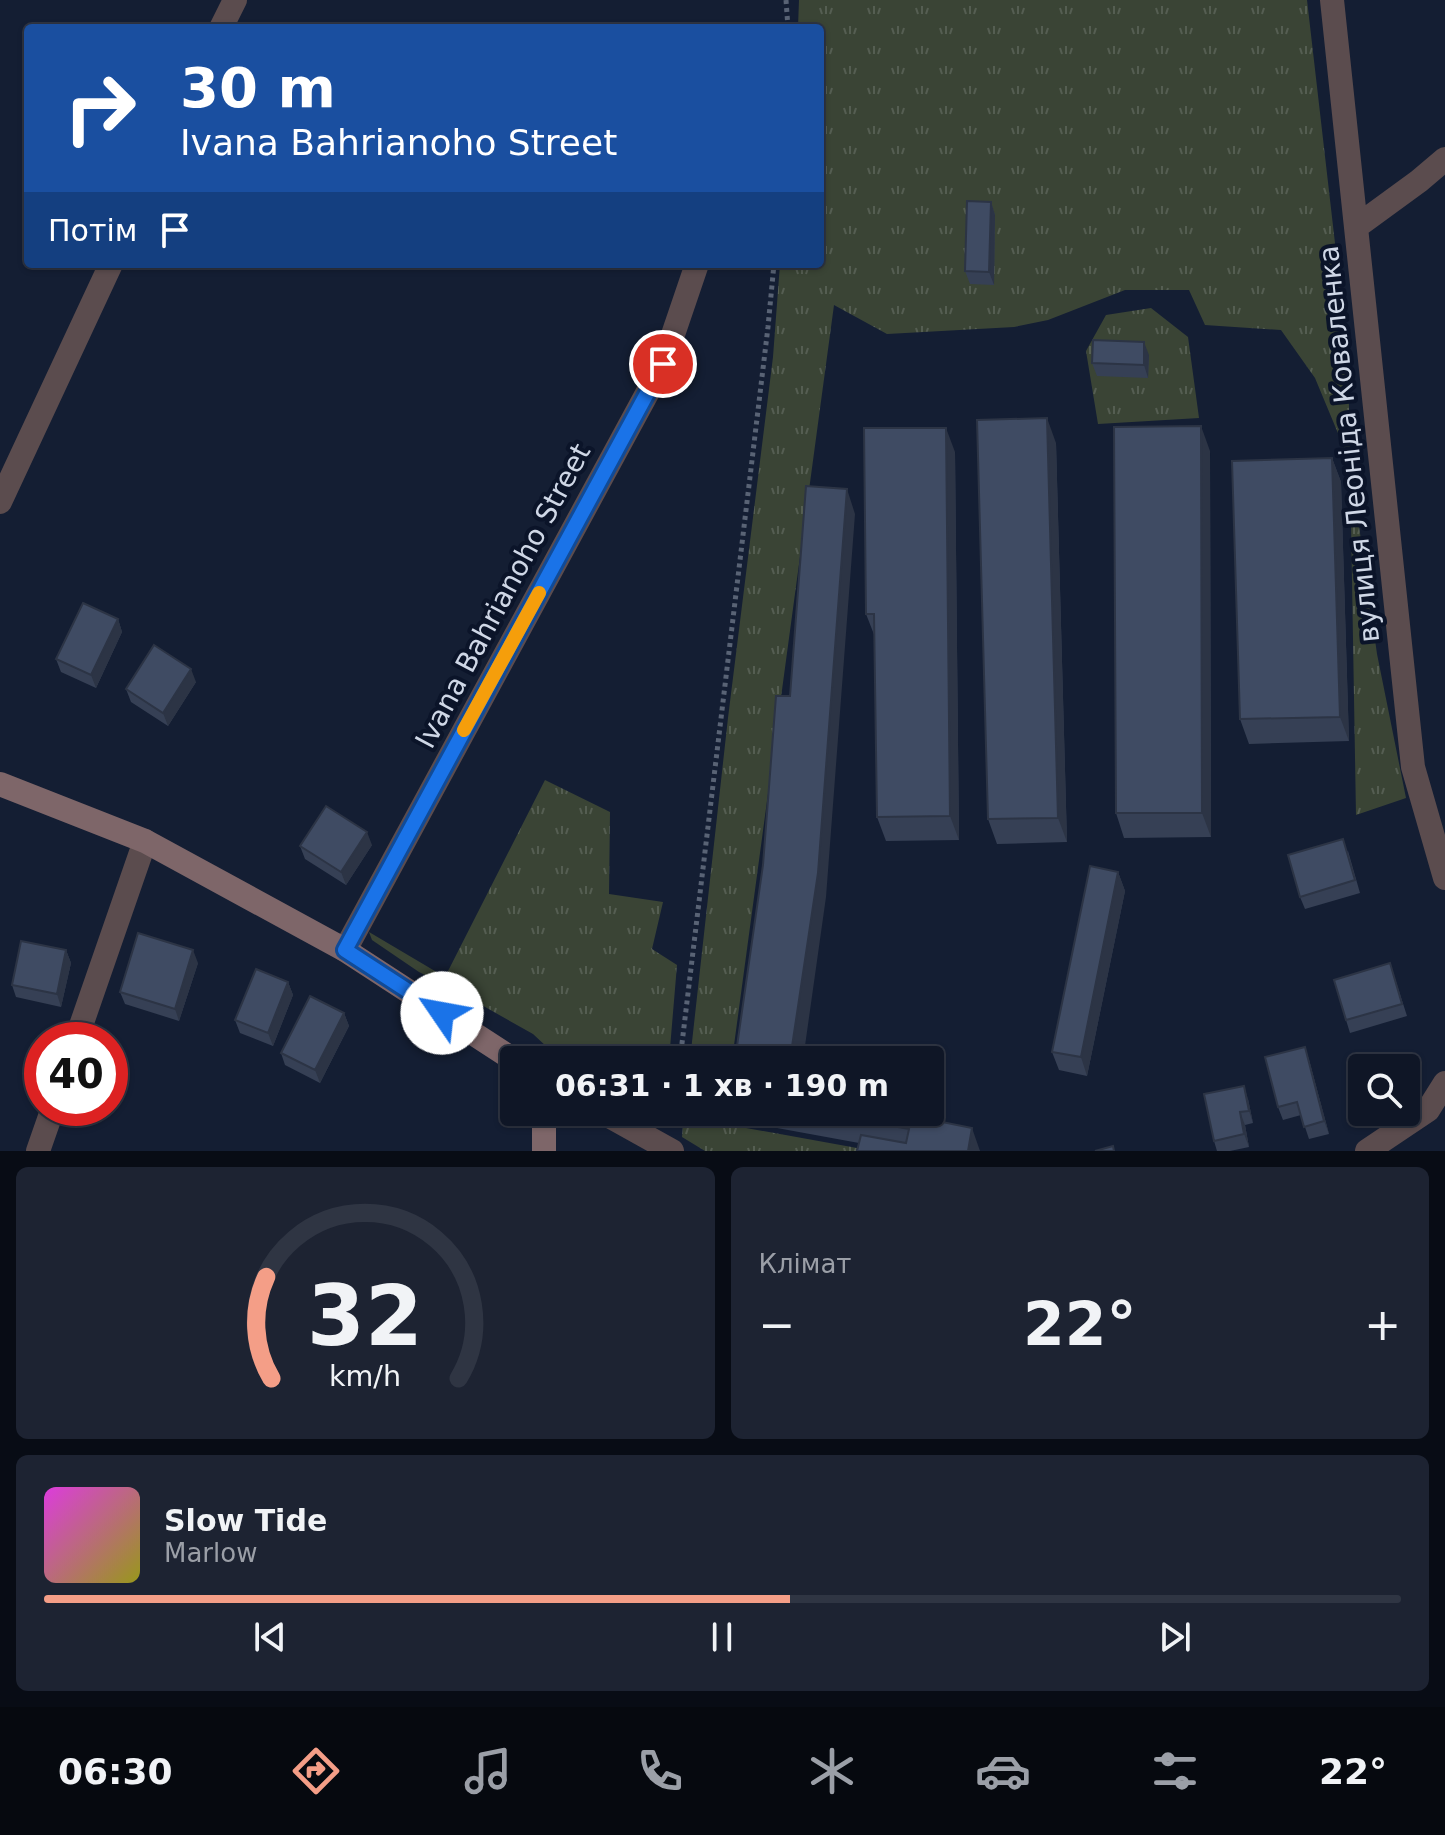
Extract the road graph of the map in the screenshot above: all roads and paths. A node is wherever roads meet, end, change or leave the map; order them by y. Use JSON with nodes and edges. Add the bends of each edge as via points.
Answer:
{"nodes":[{"id":1,"x":235,"y":0,"type":"edge"},
{"id":2,"x":786,"y":0,"type":"edge"},
{"id":3,"x":1332,"y":0,"type":"edge"},
{"id":4,"x":223,"y":24,"type":"edge"},
{"id":5,"x":788,"y":24,"type":"edge"},
{"id":6,"x":1445,"y":159,"type":"edge"},
{"id":7,"x":1356,"y":227,"type":"junction"},
{"id":8,"x":109,"y":268,"type":"edge"},
{"id":9,"x":696,"y":268,"type":"edge"},
{"id":10,"x":774,"y":268,"type":"edge"},
{"id":11,"x":0,"y":502,"type":"edge"},
{"id":12,"x":0,"y":784,"type":"edge"},
{"id":13,"x":145,"y":841,"type":"junction"},
{"id":14,"x":1445,"y":878,"type":"edge"},
{"id":15,"x":345,"y":950,"type":"junction"},
{"id":16,"x":82,"y":1022,"type":"edge"},
{"id":17,"x":682,"y":1046,"type":"edge"},
{"id":18,"x":500,"y":1051,"type":"edge"},
{"id":19,"x":1445,"y":1083,"type":"edge"},
{"id":20,"x":47,"y":1126,"type":"edge"},
{"id":21,"x":544,"y":1126,"type":"edge"},
{"id":22,"x":627,"y":1126,"type":"edge"},
{"id":23,"x":38,"y":1151,"type":"edge"},
{"id":24,"x":544,"y":1151,"type":"edge"},
{"id":25,"x":672,"y":1151,"type":"edge"},
{"id":26,"x":1367,"y":1151,"type":"edge"}],
"edges":[{"from":1,"to":4,"type":"street"},
{"from":2,"to":5,"type":"path"},
{"from":3,"to":7,"type":"street","name":"вулиця Леоніда Коваленка"},
{"from":6,"to":7,"type":"street"},
{"from":7,"to":14,"type":"street","name":"вулиця Леоніда Коваленка","via":[[1413,767]]},
{"from":8,"to":11,"type":"street"},
{"from":9,"to":15,"type":"street","name":"Ivana Bahrianoho Street","via":[[663,364]]},
{"from":10,"to":17,"type":"path"},
{"from":12,"to":13,"type":"street"},
{"from":13,"to":15,"type":"street"},
{"from":13,"to":16,"type":"street"},
{"from":15,"to":18,"type":"street"},
{"from":19,"to":26,"type":"street","via":[[1428,1110]]},
{"from":20,"to":23,"type":"street"},
{"from":21,"to":24,"type":"street"},
{"from":22,"to":25,"type":"street"}]}
